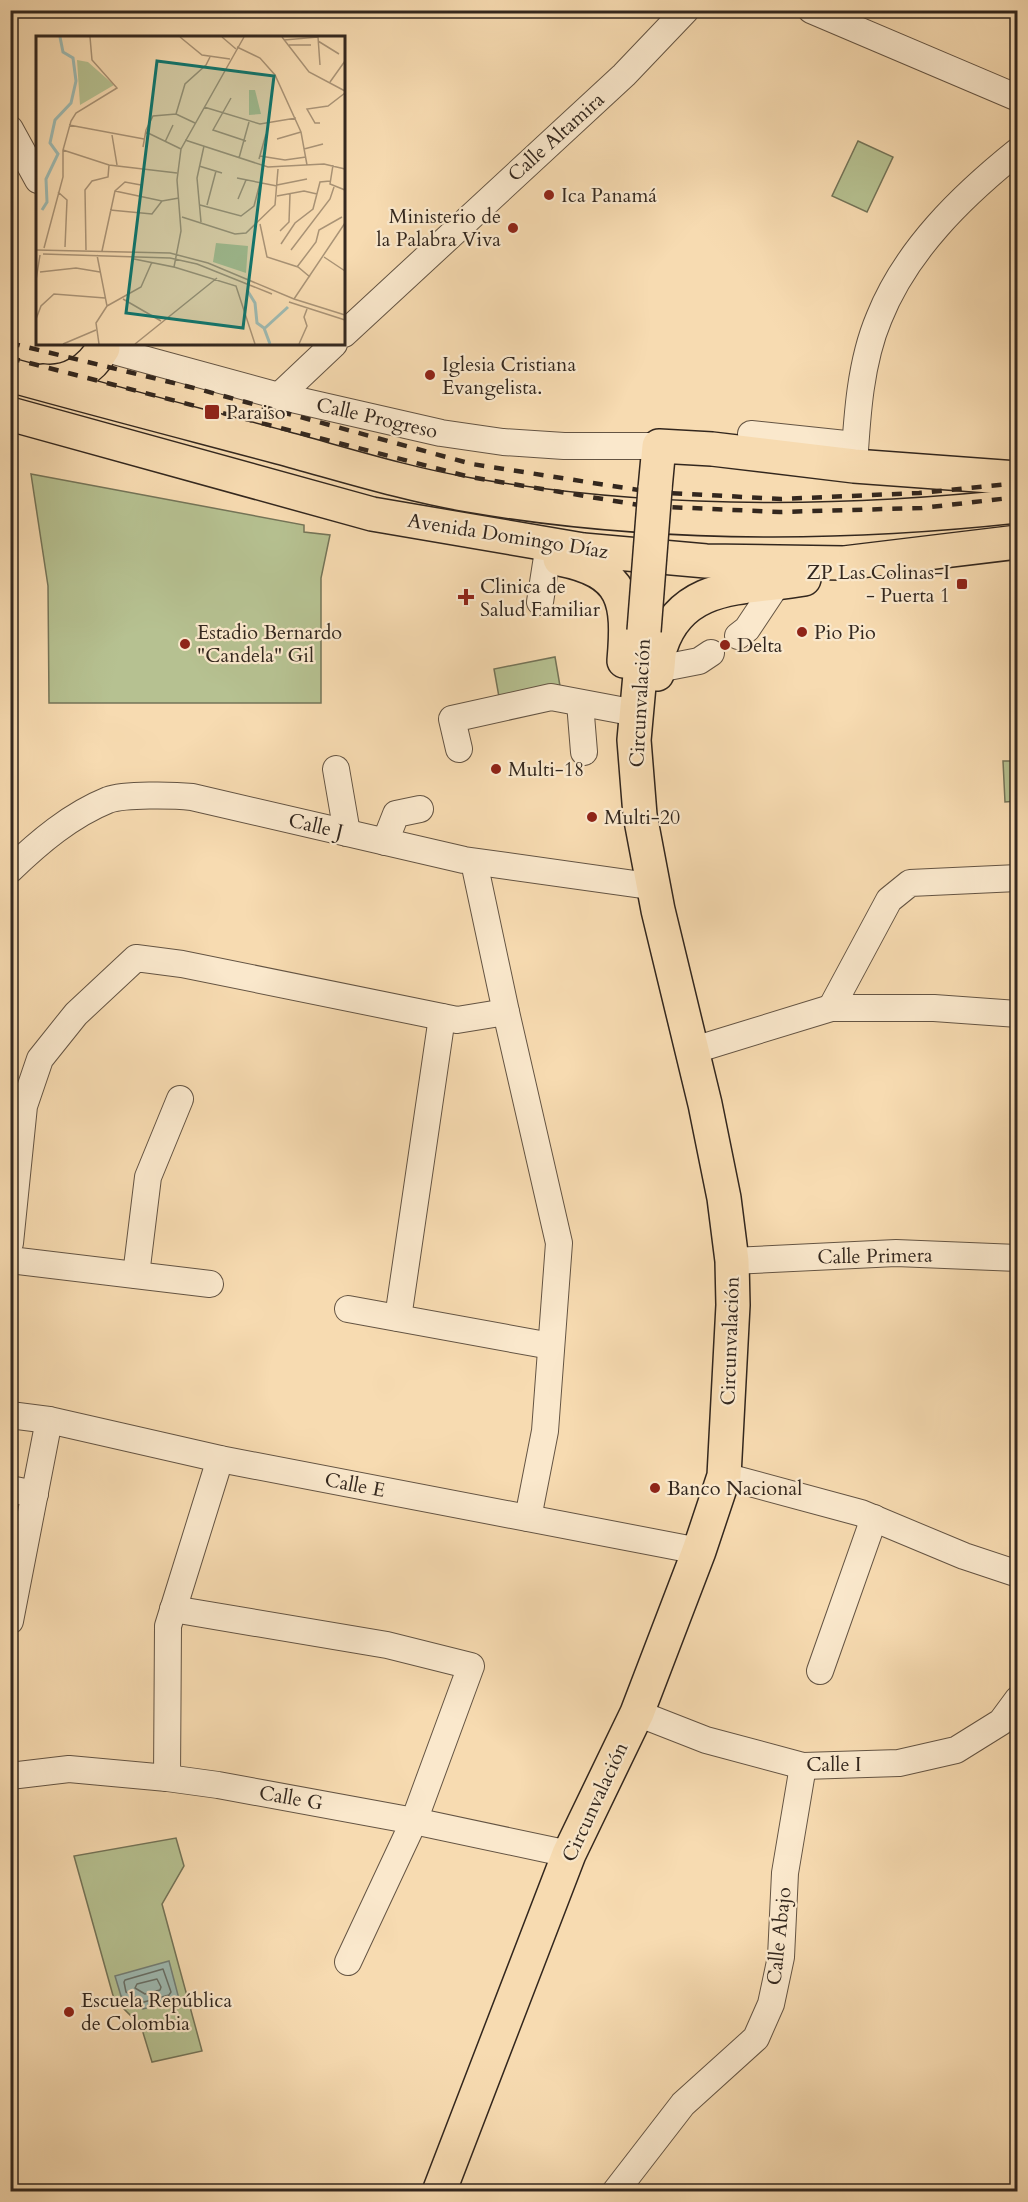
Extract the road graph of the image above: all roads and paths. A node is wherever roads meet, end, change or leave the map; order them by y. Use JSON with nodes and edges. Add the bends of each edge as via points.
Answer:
{"nodes":[{"id":1,"x":686,"y":10,"type":"edge"},
{"id":2,"x":811,"y":10,"type":"edge"},
{"id":3,"x":1017,"y":98,"type":"edge"},
{"id":4,"x":10,"y":129,"type":"edge"},
{"id":5,"x":1017,"y":151,"type":"edge"},
{"id":6,"x":36,"y":176,"type":"edge"},
{"id":7,"x":345,"y":333,"type":"edge"},
{"id":8,"x":333,"y":345,"type":"edge"},
{"id":9,"x":103,"y":346,"type":"edge"},
{"id":10,"x":20,"y":377,"type":"edge"},
{"id":11,"x":279,"y":396,"type":"junction"},
{"id":12,"x":10,"y":414,"type":"edge"},
{"id":13,"x":751,"y":434,"type":"dead end"},
{"id":14,"x":658,"y":446,"type":"junction"},
{"id":15,"x":855,"y":455,"type":"junction"},
{"id":16,"x":1017,"y":478,"type":"edge"},
{"id":17,"x":1017,"y":506,"type":"edge"},
{"id":18,"x":473,"y":532,"type":"junction"},
{"id":19,"x":1017,"y":542,"type":"edge"},
{"id":20,"x":547,"y":557,"type":"junction"},
{"id":21,"x":844,"y":564,"type":"junction"},
{"id":22,"x":777,"y":584,"type":"junction"},
{"id":23,"x":540,"y":602,"type":"dead end"},
{"id":24,"x":738,"y":636,"type":"dead end"},
{"id":25,"x":711,"y":653,"type":"dead end"},
{"id":26,"x":658,"y":669,"type":"junction"},
{"id":27,"x":580,"y":703,"type":"junction"},
{"id":28,"x":620,"y":711,"type":"junction"},
{"id":29,"x":459,"y":749,"type":"dead end"},
{"id":30,"x":584,"y":752,"type":"dead end"},
{"id":31,"x":336,"y":769,"type":"dead end"},
{"id":32,"x":420,"y":809,"type":"dead end"},
{"id":33,"x":347,"y":833,"type":"junction"},
{"id":34,"x":385,"y":842,"type":"junction"},
{"id":35,"x":474,"y":862,"type":"junction"},
{"id":36,"x":10,"y":870,"type":"edge"},
{"id":37,"x":1017,"y":878,"type":"edge"},
{"id":38,"x":642,"y":885,"type":"junction"},
{"id":39,"x":673,"y":975,"type":"junction"},
{"id":40,"x":831,"y":1008,"type":"junction"},
{"id":41,"x":506,"y":1012,"type":"junction"},
{"id":42,"x":1017,"y":1014,"type":"edge"},
{"id":43,"x":442,"y":1017,"type":"junction"},
{"id":44,"x":691,"y":1051,"type":"junction"},
{"id":45,"x":180,"y":1099,"type":"dead end"},
{"id":46,"x":10,"y":1243,"type":"edge"},
{"id":47,"x":1017,"y":1258,"type":"edge"},
{"id":48,"x":10,"y":1260,"type":"edge"},
{"id":49,"x":732,"y":1261,"type":"junction"},
{"id":50,"x":136,"y":1275,"type":"junction"},
{"id":51,"x":210,"y":1284,"type":"dead end"},
{"id":52,"x":348,"y":1309,"type":"dead end"},
{"id":53,"x":398,"y":1318,"type":"junction"},
{"id":54,"x":551,"y":1346,"type":"junction"},
{"id":55,"x":10,"y":1415,"type":"edge"},
{"id":56,"x":49,"y":1420,"type":"junction"},
{"id":57,"x":220,"y":1459,"type":"junction"},
{"id":58,"x":724,"y":1476,"type":"junction"},
{"id":59,"x":10,"y":1489,"type":"edge"},
{"id":60,"x":35,"y":1494,"type":"junction"},
{"id":61,"x":528,"y":1518,"type":"junction"},
{"id":62,"x":874,"y":1518,"type":"junction"},
{"id":63,"x":699,"y":1551,"type":"junction"},
{"id":64,"x":1017,"y":1574,"type":"edge"},
{"id":65,"x":173,"y":1609,"type":"junction"},
{"id":66,"x":10,"y":1621,"type":"edge"},
{"id":67,"x":820,"y":1671,"type":"dead end"},
{"id":68,"x":1017,"y":1699,"type":"edge"},
{"id":69,"x":637,"y":1713,"type":"junction"},
{"id":70,"x":803,"y":1766,"type":"junction"},
{"id":71,"x":10,"y":1776,"type":"edge"},
{"id":72,"x":166,"y":1778,"type":"junction"},
{"id":73,"x":414,"y":1821,"type":"junction"},
{"id":74,"x":569,"y":1854,"type":"junction"},
{"id":75,"x":348,"y":1962,"type":"dead end"},
{"id":76,"x":439,"y":2192,"type":"edge"},
{"id":77,"x":615,"y":2192,"type":"edge"}],
"edges":[{"from":1,"to":7,"type":"street","name":"Calle Altamira","via":[[624,75]]},
{"from":2,"to":3,"type":"street"},
{"from":4,"to":6,"type":"street"},
{"from":5,"to":15,"type":"street","via":[[944,219],[922,244],[889,295],[870,346]]},
{"from":8,"to":11,"type":"street"},
{"from":9,"to":10,"type":"main road","via":[[81,373],[56,383]]},
{"from":9,"to":11,"type":"street","name":"Calle Progreso"},
{"from":10,"to":17,"type":"main road","name":"Avenida Domingo Díaz","via":[[385,476],[467,494],[586,512],[772,521]]},
{"from":11,"to":14,"type":"street","name":"Calle Progreso","via":[[441,433],[503,442]]},
{"from":12,"to":18,"type":"main road","name":"Avenida Domingo Díaz","via":[[372,514]]},
{"from":13,"to":15,"type":"street"},
{"from":14,"to":15,"type":"main road"},
{"from":14,"to":39,"type":"main road","name":"Circunvalación","bridge":true,"via":[[634,740],[640,815]]},
{"from":15,"to":16,"type":"main road"},
{"from":18,"to":20,"type":"main road","via":[[516,553]]},
{"from":18,"to":21,"type":"main road","name":"Avenida Domingo Díaz","via":[[583,550],[706,561]]},
{"from":19,"to":21,"type":"main road","name":"Avenida Domingo Díaz"},
{"from":20,"to":23,"type":"street"},
{"from":20,"to":28,"type":"main road","via":[[585,566],[612,582],[620,592],[626,632]]},
{"from":21,"to":22,"type":"main road","via":[[820,576]]},
{"from":22,"to":24,"type":"street"},
{"from":22,"to":26,"type":"main road","via":[[728,588],[696,600],[672,622],[660,648]]},
{"from":25,"to":26,"type":"street","via":[[699,661]]},
{"from":26,"to":39,"type":"main road","via":[[652,702],[651,776],[656,835],[672,907]]},
{"from":27,"to":28,"type":"street"},
{"from":27,"to":29,"type":"street","via":[[551,697],[452,719]]},
{"from":27,"to":30,"type":"street"},
{"from":28,"to":38,"type":"main road","via":[[617,740],[623,806]]},
{"from":31,"to":33,"type":"street"},
{"from":32,"to":34,"type":"street","via":[[396,814]]},
{"from":33,"to":34,"type":"street","name":"Calle J"},
{"from":33,"to":36,"type":"street","name":"Calle J","via":[[173,794],[111,799],[73,817]]},
{"from":34,"to":35,"type":"street","name":"Calle J"},
{"from":35,"to":38,"type":"street","name":"Calle J"},
{"from":35,"to":41,"type":"street"},
{"from":37,"to":40,"type":"street","via":[[910,883],[889,900]]},
{"from":38,"to":39,"type":"main road"},
{"from":39,"to":44,"type":"main road","name":"Circunvalación"},
{"from":40,"to":42,"type":"street","via":[[934,1008]]},
{"from":40,"to":44,"type":"street"},
{"from":41,"to":43,"type":"street","via":[[457,1020]]},
{"from":41,"to":54,"type":"street","via":[[559,1243]]},
{"from":43,"to":46,"type":"street","via":[[136,958],[76,1014],[40,1059],[24,1106]]},
{"from":43,"to":53,"type":"street"},
{"from":44,"to":49,"type":"main road","name":"Circunvalación","via":[[724,1197]]},
{"from":45,"to":50,"type":"street","via":[[148,1177]]},
{"from":47,"to":49,"type":"street","name":"Calle Primera","via":[[896,1253]]},
{"from":48,"to":50,"type":"street"},
{"from":49,"to":58,"type":"main road","name":"Circunvalación"},
{"from":50,"to":51,"type":"street"},
{"from":52,"to":53,"type":"street"},
{"from":53,"to":54,"type":"street"},
{"from":54,"to":61,"type":"street","via":[[545,1431]]},
{"from":55,"to":56,"type":"street","name":"Calle E"},
{"from":56,"to":57,"type":"street","name":"Calle E"},
{"from":56,"to":60,"type":"street"},
{"from":57,"to":61,"type":"street","name":"Calle E"},
{"from":57,"to":65,"type":"street"},
{"from":58,"to":62,"type":"street"},
{"from":58,"to":63,"type":"main road","name":"Circunvalación"},
{"from":59,"to":60,"type":"street"},
{"from":60,"to":66,"type":"street"},
{"from":61,"to":63,"type":"street","name":"Calle E"},
{"from":62,"to":64,"type":"street"},
{"from":62,"to":67,"type":"street"},
{"from":63,"to":69,"type":"main road","name":"Circunvalación"},
{"from":65,"to":72,"type":"street","via":[[168,1626]]},
{"from":65,"to":73,"type":"street","via":[[387,1645],[471,1666]]},
{"from":68,"to":70,"type":"street","name":"Calle I","via":[[1001,1722],[956,1750],[899,1763]]},
{"from":69,"to":70,"type":"street","name":"Calle I","via":[[706,1740]]},
{"from":69,"to":74,"type":"main road","name":"Circunvalación"},
{"from":70,"to":77,"type":"street","name":"Calle Abajo","via":[[785,1873],[781,1957],[771,2004],[756,2038],[683,2104]]},
{"from":71,"to":72,"type":"street","name":"Calle G","via":[[69,1769]]},
{"from":72,"to":73,"type":"street","name":"Calle G"},
{"from":73,"to":74,"type":"street","name":"Calle G"},
{"from":73,"to":75,"type":"street"},
{"from":74,"to":76,"type":"main road","name":"Circunvalación"}]}
